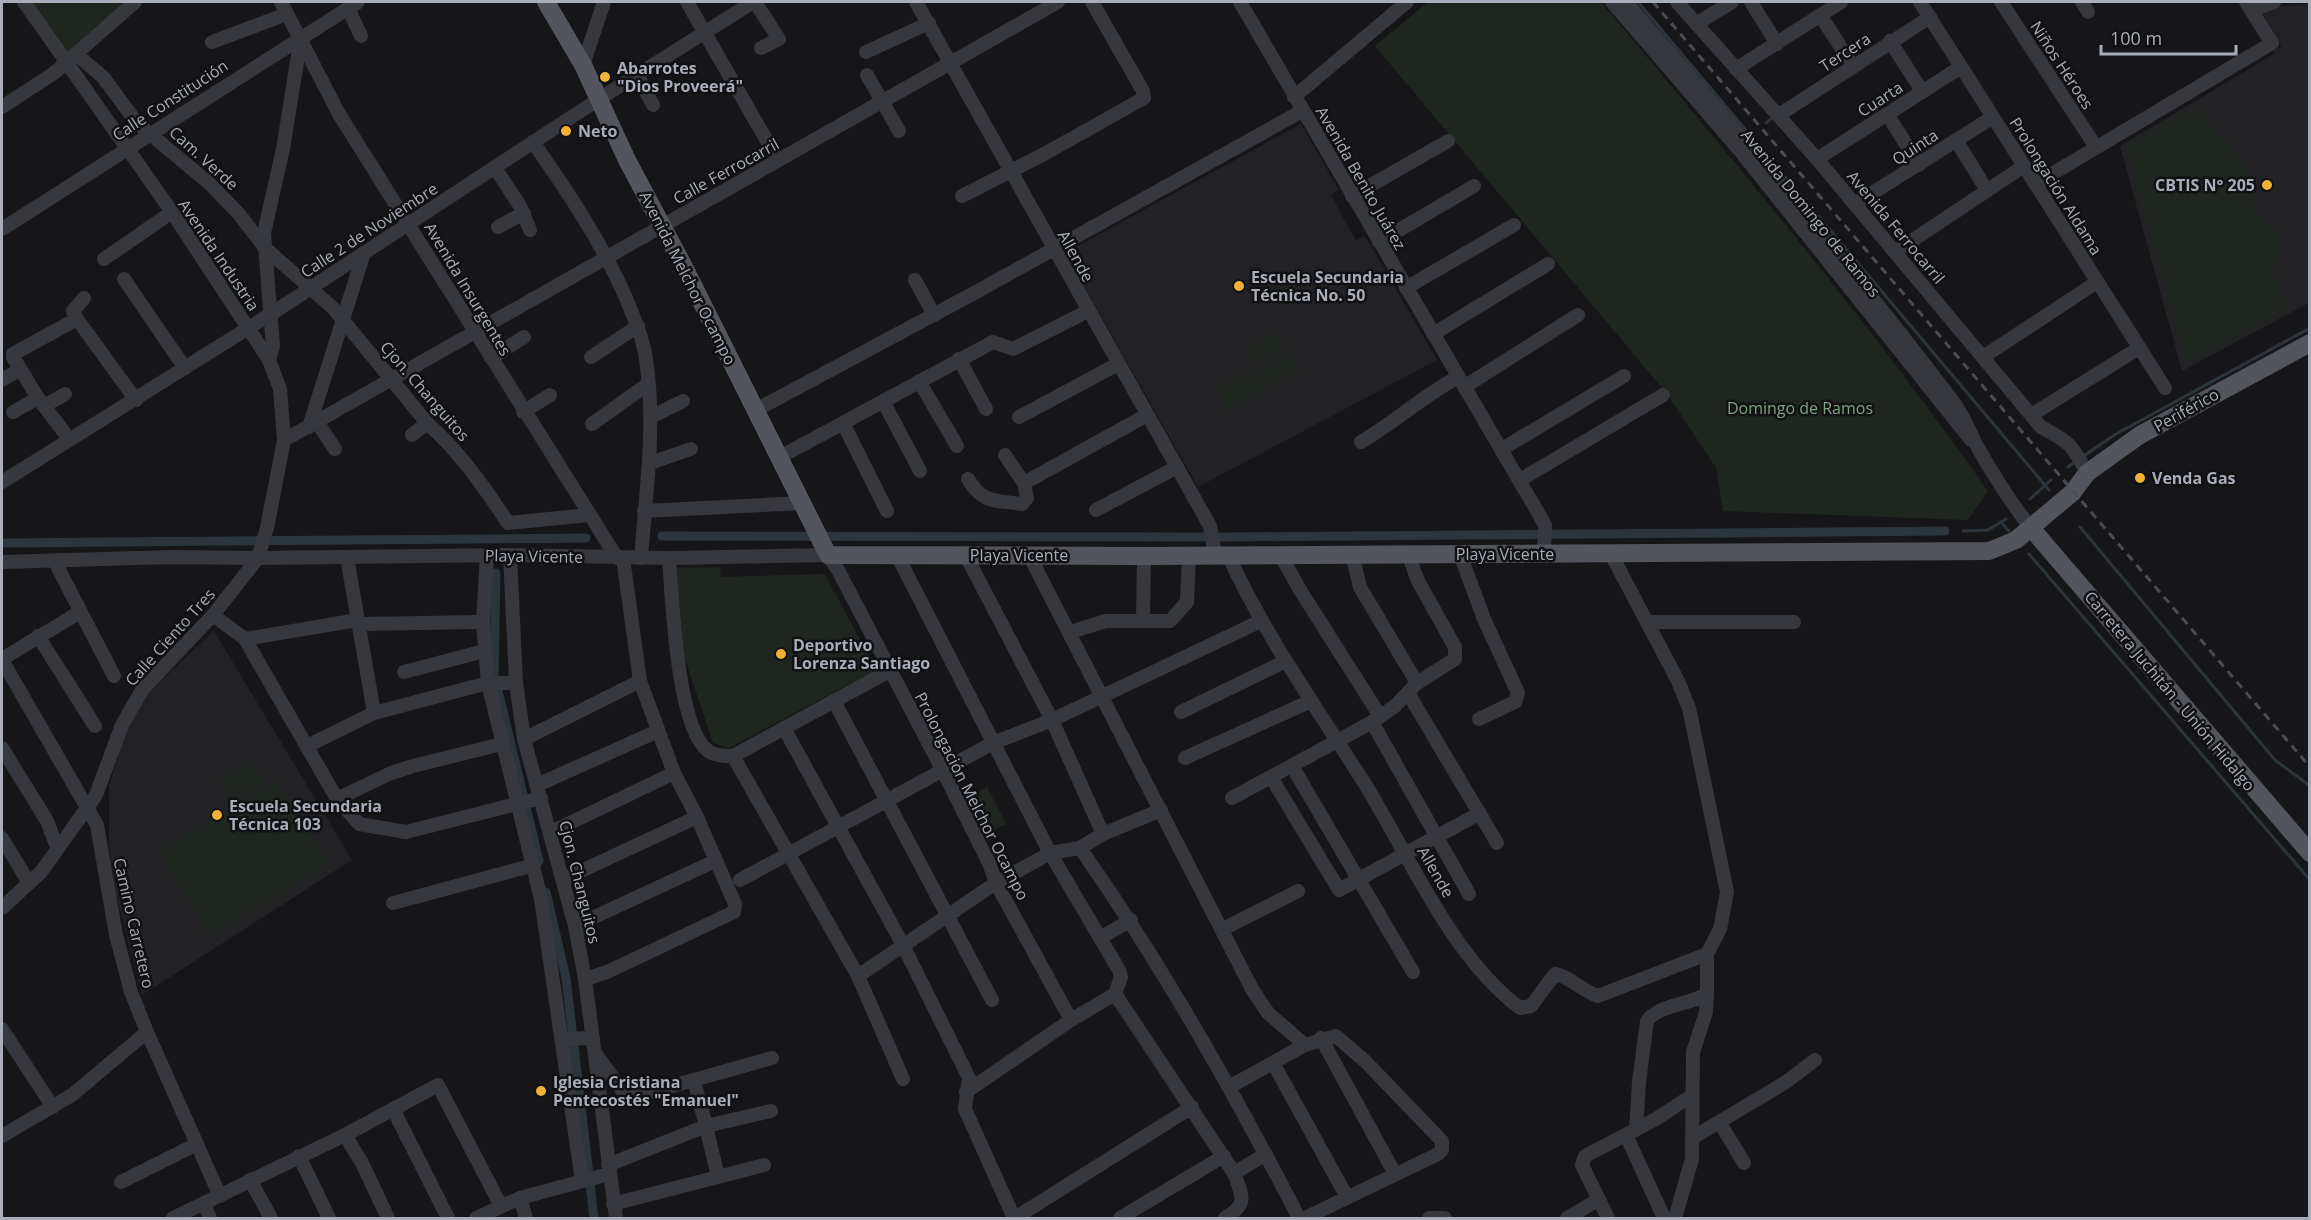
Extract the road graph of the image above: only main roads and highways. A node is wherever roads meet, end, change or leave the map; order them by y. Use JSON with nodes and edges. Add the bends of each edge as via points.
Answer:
{"nodes":[{"id":1,"x":546,"y":2,"type":"edge"},
{"id":2,"x":2310,"y":343,"type":"edge"},
{"id":3,"x":2310,"y":355,"type":"edge"},
{"id":4,"x":2073,"y":492,"type":"junction"},
{"id":5,"x":2031,"y":528,"type":"junction"},
{"id":6,"x":821,"y":542,"type":"joint"},
{"id":7,"x":2310,"y":853,"type":"edge"}],
"edges":[{"from":1,"to":6,"type":"main road","name":"Avenida Melchor Ocampo","via":[[583,66]]},
{"from":2,"to":4,"type":"main road","name":"Periférico","via":[[2140,435],[2087,473]]},
{"from":3,"to":4,"type":"main road","name":"Periférico","via":[[2146,444]]},
{"from":4,"to":5,"type":"main road","name":"Periférico"},
{"from":5,"to":6,"type":"main road","name":"Playa Vicente","via":[[2008,545],[1967,552],[1611,554],[1544,547],[1460,554],[1219,551],[1144,556],[966,556],[897,555]]},
{"from":5,"to":7,"type":"main road","name":"Carretera Juchitán - Unión Hidalgo"}]}
